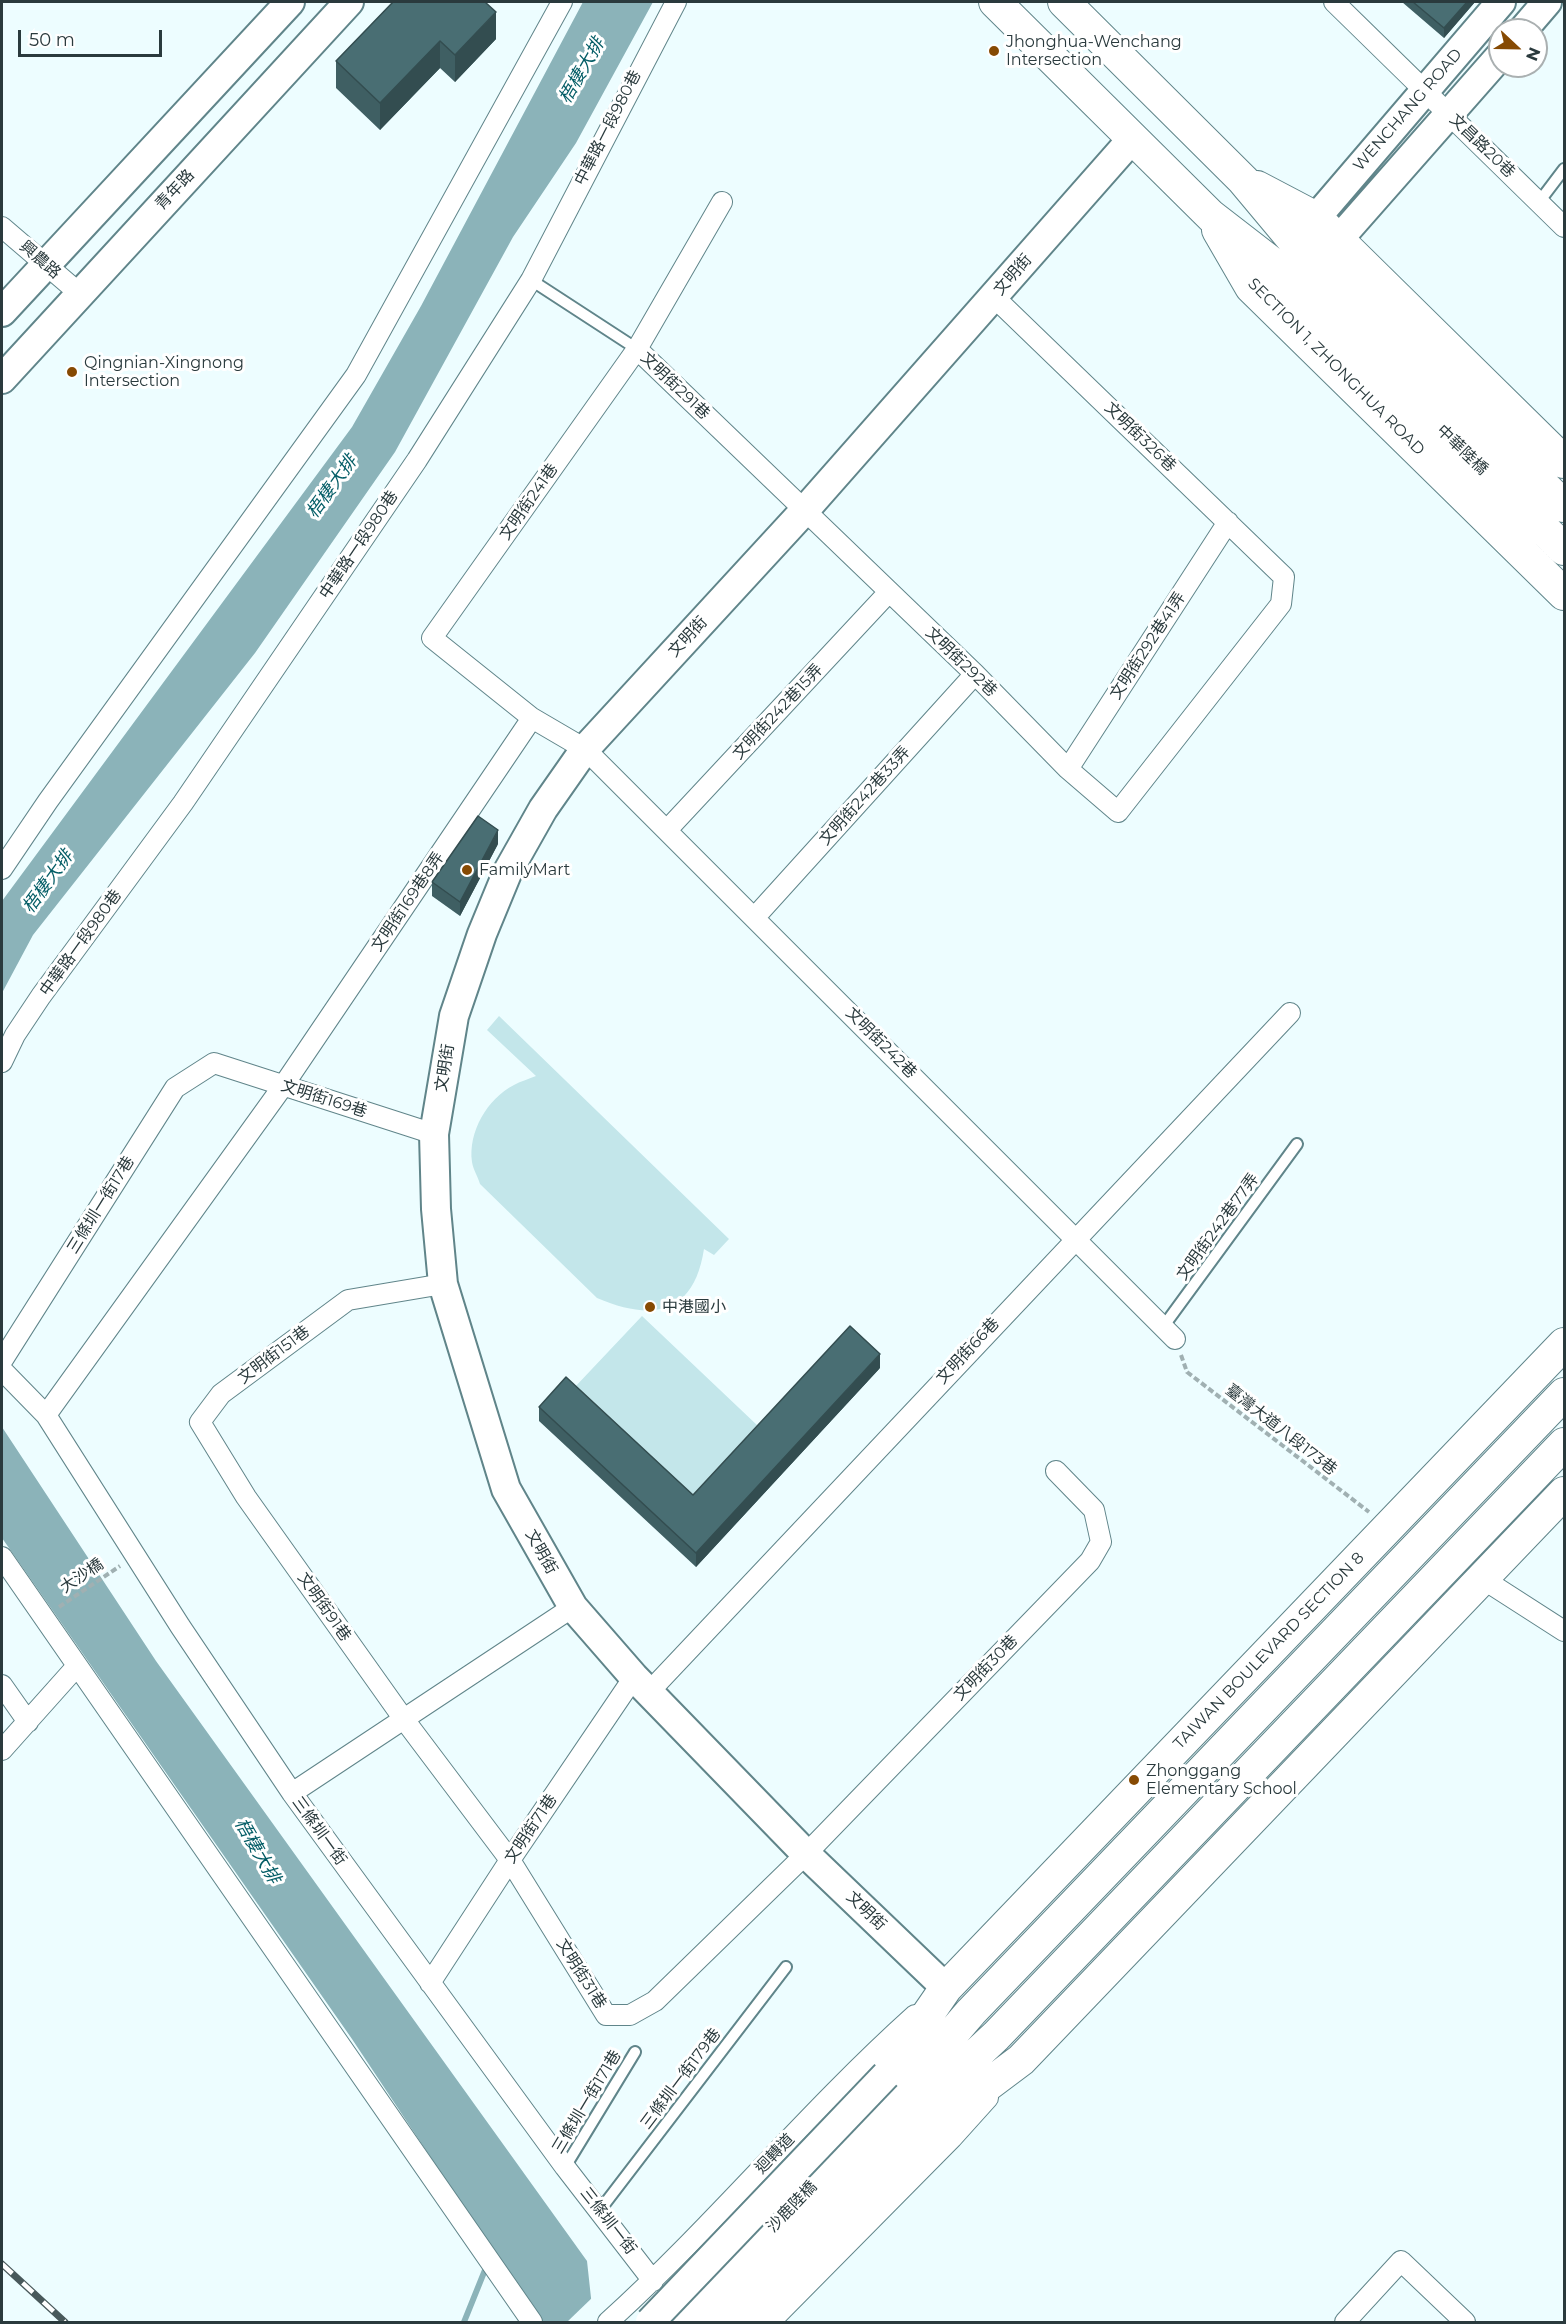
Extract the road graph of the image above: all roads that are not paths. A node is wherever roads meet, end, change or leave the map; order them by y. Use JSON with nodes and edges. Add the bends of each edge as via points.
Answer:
{"nodes":[{"id":1,"x":290,"y":2,"type":"edge"},
{"id":2,"x":349,"y":2,"type":"edge"},
{"id":3,"x":562,"y":2,"type":"edge"},
{"id":4,"x":676,"y":2,"type":"edge"},
{"id":5,"x":995,"y":2,"type":"edge"},
{"id":6,"x":1064,"y":2,"type":"edge"},
{"id":7,"x":1334,"y":2,"type":"edge"},
{"id":8,"x":1501,"y":2,"type":"edge"},
{"id":9,"x":1547,"y":2,"type":"edge"},
{"id":10,"x":1533,"y":18,"type":"edge"},
{"id":11,"x":1488,"y":70,"type":"edge"},
{"id":12,"x":1424,"y":92,"type":"junction"},
{"id":13,"x":1450,"y":114,"type":"junction"},
{"id":14,"x":1132,"y":139,"type":"junction"},
{"id":15,"x":1564,"y":169,"type":"edge"},
{"id":16,"x":1243,"y":180,"type":"junction"},
{"id":17,"x":722,"y":202,"type":"dead end"},
{"id":18,"x":1539,"y":202,"type":"junction"},
{"id":19,"x":1210,"y":216,"type":"junction"},
{"id":20,"x":1316,"y":218,"type":"junction"},
{"id":21,"x":1564,"y":226,"type":"edge"},
{"id":22,"x":2,"y":227,"type":"edge"},
{"id":23,"x":1338,"y":240,"type":"junction"},
{"id":24,"x":43,"y":265,"type":"junction"},
{"id":25,"x":531,"y":280,"type":"junction"},
{"id":26,"x":79,"y":293,"type":"junction"},
{"id":27,"x":994,"y":297,"type":"junction"},
{"id":28,"x":2,"y":312,"type":"edge"},
{"id":29,"x":637,"y":349,"type":"junction"},
{"id":30,"x":2,"y":379,"type":"edge"},
{"id":31,"x":1564,"y":462,"type":"edge"},
{"id":32,"x":1564,"y":506,"type":"edge"},
{"id":33,"x":805,"y":510,"type":"junction"},
{"id":34,"x":1228,"y":522,"type":"junction"},
{"id":35,"x":1564,"y":549,"type":"edge"},
{"id":36,"x":888,"y":593,"type":"junction"},
{"id":37,"x":1564,"y":594,"type":"edge"},
{"id":38,"x":975,"y":674,"type":"junction"},
{"id":39,"x":532,"y":718,"type":"junction"},
{"id":40,"x":585,"y":749,"type":"junction"},
{"id":41,"x":1068,"y":769,"type":"junction"},
{"id":42,"x":1118,"y":812,"type":"joint"},
{"id":43,"x":668,"y":830,"type":"junction"},
{"id":44,"x":2,"y":869,"type":"edge"},
{"id":45,"x":755,"y":917,"type":"junction"},
{"id":46,"x":1290,"y":1013,"type":"dead end"},
{"id":47,"x":2,"y":1062,"type":"edge"},
{"id":48,"x":214,"y":1063,"type":"joint"},
{"id":49,"x":283,"y":1086,"type":"junction"},
{"id":50,"x":434,"y":1134,"type":"junction"},
{"id":51,"x":1297,"y":1144,"type":"dead end"},
{"id":52,"x":1075,"y":1238,"type":"junction"},
{"id":53,"x":443,"y":1284,"type":"junction"},
{"id":54,"x":1169,"y":1334,"type":"joint"},
{"id":55,"x":1564,"y":1344,"type":"edge"},
{"id":56,"x":2,"y":1361,"type":"edge"},
{"id":57,"x":2,"y":1370,"type":"edge"},
{"id":58,"x":1564,"y":1394,"type":"edge"},
{"id":59,"x":46,"y":1415,"type":"junction"},
{"id":60,"x":1564,"y":1444,"type":"edge"},
{"id":61,"x":1056,"y":1471,"type":"dead end"},
{"id":62,"x":1564,"y":1493,"type":"edge"},
{"id":63,"x":246,"y":1497,"type":"joint"},
{"id":64,"x":2,"y":1557,"type":"edge"},
{"id":65,"x":1483,"y":1579,"type":"junction"},
{"id":66,"x":573,"y":1607,"type":"junction"},
{"id":67,"x":1564,"y":1631,"type":"edge"},
{"id":68,"x":77,"y":1666,"type":"junction"},
{"id":69,"x":642,"y":1684,"type":"junction"},
{"id":70,"x":2,"y":1685,"type":"edge"},
{"id":71,"x":403,"y":1718,"type":"junction"},
{"id":72,"x":28,"y":1722,"type":"junction"},
{"id":73,"x":2,"y":1750,"type":"edge"},
{"id":74,"x":292,"y":1793,"type":"junction"},
{"id":75,"x":806,"y":1854,"type":"junction"},
{"id":76,"x":510,"y":1860,"type":"junction"},
{"id":77,"x":786,"y":1967,"type":"dead end"},
{"id":78,"x":430,"y":1983,"type":"junction"},
{"id":79,"x":946,"y":1988,"type":"junction"},
{"id":80,"x":971,"y":2012,"type":"junction"},
{"id":81,"x":1009,"y":2048,"type":"junction"},
{"id":82,"x":635,"y":2052,"type":"dead end"},
{"id":83,"x":911,"y":2099,"type":"junction"},
{"id":84,"x":565,"y":2167,"type":"junction"},
{"id":85,"x":600,"y":2210,"type":"junction"},
{"id":86,"x":653,"y":2281,"type":"junction"},
{"id":87,"x":532,"y":2322,"type":"edge"},
{"id":88,"x":608,"y":2322,"type":"edge"},
{"id":89,"x":650,"y":2322,"type":"edge"},
{"id":90,"x":680,"y":2322,"type":"edge"},
{"id":91,"x":713,"y":2322,"type":"edge"},
{"id":92,"x":744,"y":2322,"type":"edge"},
{"id":93,"x":770,"y":2322,"type":"edge"},
{"id":94,"x":1345,"y":2322,"type":"edge"},
{"id":95,"x":1465,"y":2322,"type":"edge"}],
"edges":[{"from":1,"to":24,"type":"street"},
{"from":2,"to":26,"type":"street","name":"青年路"},
{"from":3,"to":44,"type":"street","via":[[356,375]]},
{"from":4,"to":25,"type":"street","name":"中華路一段980巷"},
{"from":5,"to":14,"type":"main road","name":"SECTION 1, ZHONGHUA ROAD"},
{"from":6,"to":16,"type":"main road"},
{"from":7,"to":12,"type":"street","name":"文昌路20巷"},
{"from":8,"to":12,"type":"street","name":"WENCHANG ROAD"},
{"from":9,"to":10,"type":"street"},
{"from":11,"to":13,"type":"street","name":"WENCHANG ROAD"},
{"from":12,"to":13,"type":"street","name":"文昌路20巷"},
{"from":12,"to":20,"type":"street","name":"WENCHANG ROAD"},
{"from":13,"to":18,"type":"street","name":"文昌路20巷"},
{"from":13,"to":23,"type":"street","name":"WENCHANG ROAD"},
{"from":14,"to":19,"type":"main road","name":"SECTION 1, ZHONGHUA ROAD"},
{"from":14,"to":27,"type":"street","name":"文明街"},
{"from":15,"to":18,"type":"lane"},
{"from":16,"to":20,"type":"main road"},
{"from":16,"to":32,"type":"main road","name":"中華陸橋","via":[[1294,241]]},
{"from":17,"to":29,"type":"street","name":"文明街241巷"},
{"from":18,"to":21,"type":"street","name":"文昌路20巷"},
{"from":19,"to":35,"type":"main road","name":"中華陸橋","via":[[1273,264]]},
{"from":19,"to":37,"type":"main road","name":"SECTION 1, ZHONGHUA ROAD","via":[[1251,287]]},
{"from":20,"to":23,"type":"main road"},
{"from":22,"to":24,"type":"street","name":"興農路"},
{"from":23,"to":31,"type":"main road"},
{"from":24,"to":26,"type":"street","name":"興農路"},
{"from":24,"to":28,"type":"street"},
{"from":25,"to":29,"type":"lane","name":"文明街291巷"},
{"from":25,"to":47,"type":"street","name":"中華路一段980巷","via":[[417,459],[183,803],[41,996]]},
{"from":26,"to":30,"type":"street","name":"青年路"},
{"from":27,"to":33,"type":"street","name":"文明街"},
{"from":27,"to":34,"type":"street","name":"文明街326巷"},
{"from":29,"to":33,"type":"street","name":"文明街291巷"},
{"from":29,"to":39,"type":"street","name":"文明街241巷","via":[[432,638]]},
{"from":33,"to":36,"type":"street","name":"文明街292巷"},
{"from":33,"to":40,"type":"street","name":"文明街"},
{"from":34,"to":41,"type":"street","name":"文明街292巷41弄"},
{"from":34,"to":42,"type":"street","name":"文明街326巷","via":[[1284,577],[1281,604]]},
{"from":36,"to":38,"type":"street","name":"文明街292巷"},
{"from":36,"to":43,"type":"street","name":"文明街242巷15弄"},
{"from":38,"to":41,"type":"street","name":"文明街292巷"},
{"from":38,"to":45,"type":"street","name":"文明街242巷33弄"},
{"from":39,"to":40,"type":"street","name":"文明街241巷"},
{"from":39,"to":49,"type":"street","name":"文明街169巷8弄"},
{"from":40,"to":43,"type":"street","name":"文明街242巷"},
{"from":40,"to":50,"type":"street","name":"文明街","via":[[543,809],[514,861],[482,934],[454,1016]]},
{"from":41,"to":42,"type":"street","name":"文明街292巷"},
{"from":43,"to":45,"type":"street","name":"文明街242巷"},
{"from":45,"to":52,"type":"street","name":"文明街242巷"},
{"from":46,"to":52,"type":"street","name":"文明街66巷"},
{"from":48,"to":49,"type":"street","name":"文明街169巷"},
{"from":48,"to":56,"type":"street","name":"三條圳一街17巷","via":[[175,1088]]},
{"from":49,"to":50,"type":"street","name":"文明街169巷"},
{"from":49,"to":59,"type":"street","name":"文明街169巷8弄"},
{"from":50,"to":53,"type":"street","name":"文明街"},
{"from":51,"to":54,"type":"lane","name":"文明街242巷77弄"},
{"from":52,"to":54,"type":"street","name":"文明街242巷"},
{"from":52,"to":69,"type":"street","name":"文明街66巷"},
{"from":53,"to":63,"type":"street","name":"文明街151巷","via":[[348,1300],[221,1394],[200,1422]]},
{"from":53,"to":66,"type":"street","name":"文明街","via":[[506,1489]]},
{"from":55,"to":79,"type":"main road","name":"TAIWAN BOULEVARD SECTION 8"},
{"from":57,"to":59,"type":"street","name":"三條圳一街"},
{"from":58,"to":80,"type":"main road"},
{"from":59,"to":74,"type":"street","name":"三條圳一街"},
{"from":60,"to":81,"type":"main road"},
{"from":61,"to":75,"type":"street","name":"文明街30巷","via":[[1094,1510],[1101,1542],[1090,1561]]},
{"from":62,"to":65,"type":"main road"},
{"from":63,"to":71,"type":"street","name":"文明街91巷"},
{"from":64,"to":68,"type":"street"},
{"from":65,"to":67,"type":"street"},
{"from":65,"to":81,"type":"main road"},
{"from":66,"to":69,"type":"street","name":"文明街"},
{"from":66,"to":71,"type":"street"},
{"from":68,"to":72,"type":"street"},
{"from":68,"to":87,"type":"street"},
{"from":69,"to":75,"type":"street","name":"文明街"},
{"from":69,"to":76,"type":"street","name":"文明街71巷"},
{"from":70,"to":72,"type":"street"},
{"from":71,"to":74,"type":"street"},
{"from":71,"to":76,"type":"street","name":"文明街31巷"},
{"from":72,"to":73,"type":"street"},
{"from":74,"to":78,"type":"street","name":"三條圳一街"},
{"from":75,"to":76,"type":"street","name":"文明街31巷","via":[[655,2001],[630,2015],[606,2015]]},
{"from":75,"to":79,"type":"street","name":"文明街"},
{"from":76,"to":78,"type":"street","name":"文明街71巷"},
{"from":77,"to":85,"type":"lane","name":"三條圳一街179巷"},
{"from":78,"to":84,"type":"street","name":"三條圳一街"},
{"from":79,"to":80,"type":"street","name":"文明街"},
{"from":79,"to":83,"type":"main road","name":"TAIWAN BOULEVARD SECTION 8"},
{"from":79,"to":86,"type":"street","name":"迴轉道","via":[[868,2058]]},
{"from":80,"to":81,"type":"street","name":"文明街"},
{"from":80,"to":83,"type":"main road"},
{"from":81,"to":83,"type":"main road"},
{"from":81,"to":93,"type":"street","via":[[952,2138]]},
{"from":82,"to":84,"type":"lane","name":"三條圳一街171巷"},
{"from":83,"to":89,"type":"street","bridge":true},
{"from":83,"to":90,"type":"main road","name":"沙鹿陸橋"},
{"from":83,"to":91,"type":"main road","name":"沙鹿陸橋"},
{"from":83,"to":92,"type":"street"},
{"from":84,"to":85,"type":"street","name":"三條圳一街"},
{"from":85,"to":86,"type":"street","name":"三條圳一街"},
{"from":86,"to":88,"type":"street","name":"迴轉道"},
{"from":94,"to":95,"type":"street","via":[[1401,2261]]}]}
